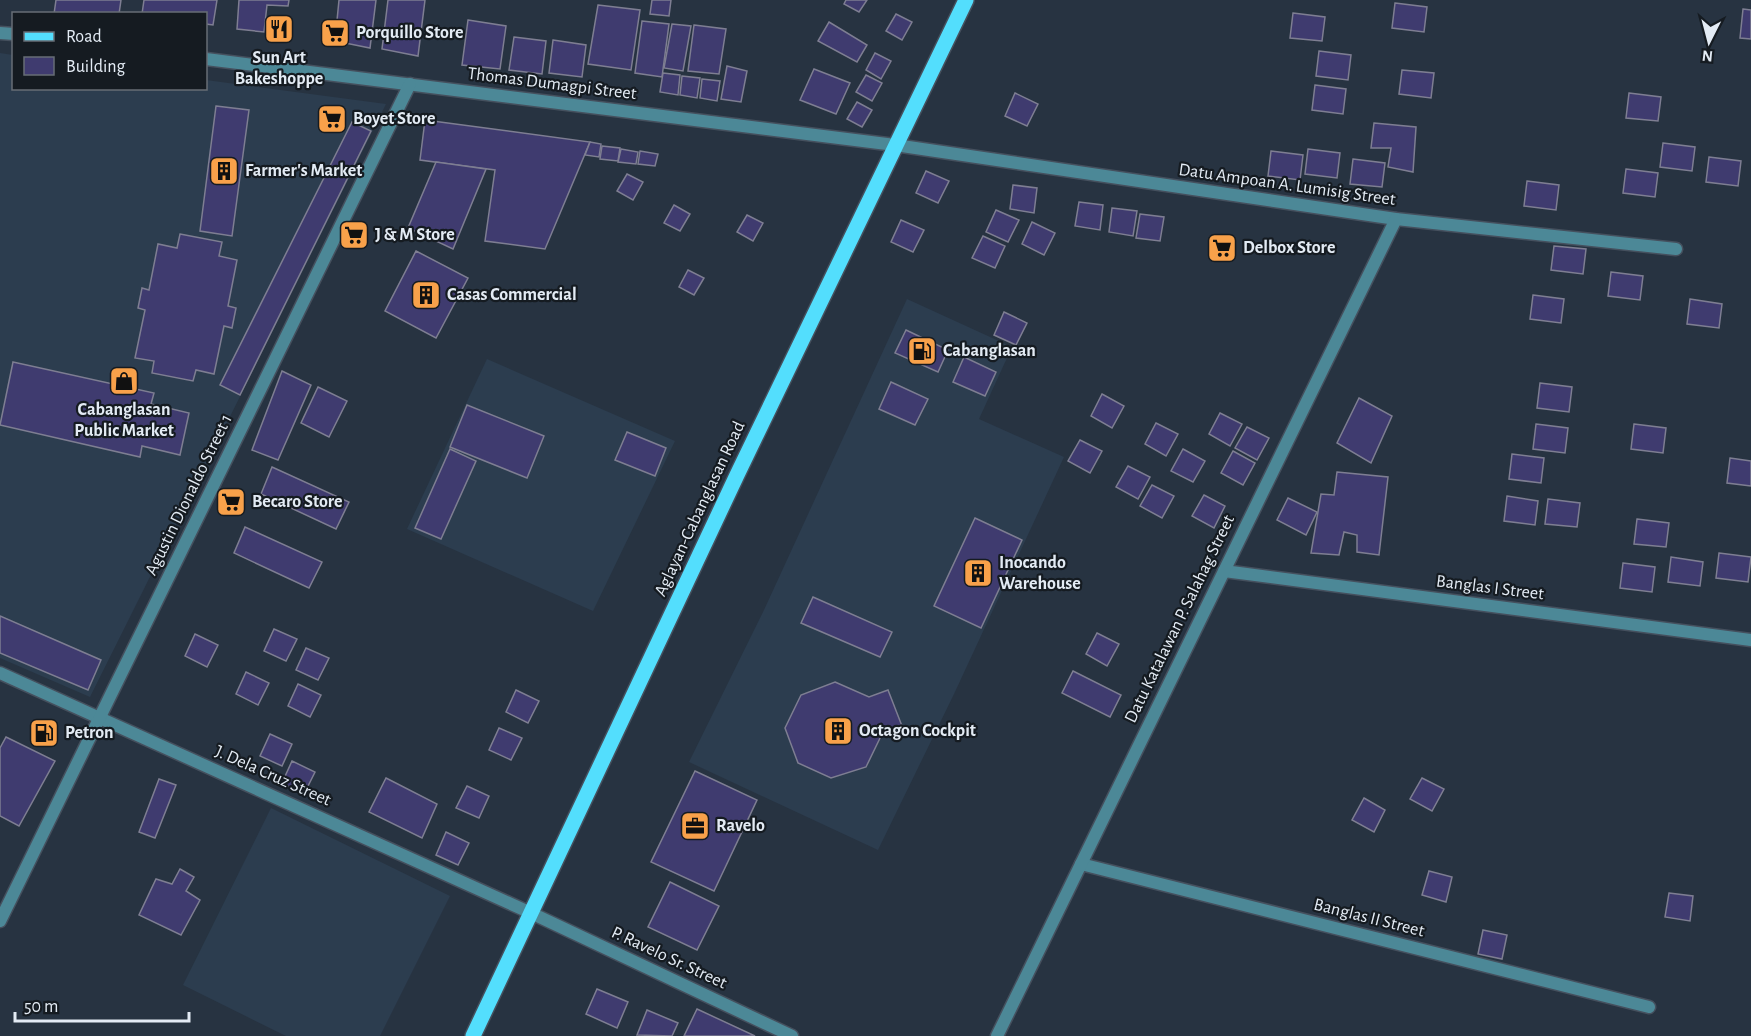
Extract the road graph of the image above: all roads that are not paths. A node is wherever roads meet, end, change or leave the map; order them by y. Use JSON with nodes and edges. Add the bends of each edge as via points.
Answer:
{"nodes":[{"id":1,"x":966,"y":0,"type":"edge"},
{"id":2,"x":207,"y":58,"type":"edge"},
{"id":3,"x":410,"y":84,"type":"junction"},
{"id":4,"x":895,"y":145,"type":"junction"},
{"id":5,"x":1396,"y":219,"type":"junction"},
{"id":6,"x":1676,"y":249,"type":"dead end"},
{"id":7,"x":1224,"y":571,"type":"junction"},
{"id":8,"x":1751,"y":640,"type":"edge"},
{"id":9,"x":0,"y":673,"type":"edge"},
{"id":10,"x":100,"y":718,"type":"junction"},
{"id":11,"x":1081,"y":864,"type":"junction"},
{"id":12,"x":531,"y":913,"type":"junction"},
{"id":13,"x":0,"y":921,"type":"edge"},
{"id":14,"x":1649,"y":1007,"type":"dead end"},
{"id":15,"x":473,"y":1036,"type":"edge"},
{"id":16,"x":792,"y":1036,"type":"edge"},
{"id":17,"x":997,"y":1036,"type":"edge"}],
"edges":[{"from":1,"to":4,"type":"main road","name":"Aglayan-Cabanglasan Road"},
{"from":2,"to":3,"type":"street","name":"Thomas Dumagpi Street"},
{"from":3,"to":4,"type":"street","name":"Thomas Dumagpi Street"},
{"from":3,"to":10,"type":"street","name":"Agustin Dionaldo Street 1"},
{"from":4,"to":5,"type":"street","name":"Datu Ampoan A. Lumisig Street"},
{"from":4,"to":12,"type":"main road","name":"Aglayan-Cabanglasan Road"},
{"from":5,"to":6,"type":"street","name":"Datu Ampoan A. Lumisig Street"},
{"from":5,"to":7,"type":"street","name":"Datu Katalawan P. Salahag Street"},
{"from":7,"to":8,"type":"street","name":"Banglas I Street"},
{"from":7,"to":11,"type":"street","name":"Datu Katalawan P. Salahag Street"},
{"from":9,"to":10,"type":"street","name":"J. Dela Cruz Street"},
{"from":10,"to":12,"type":"street","name":"J. Dela Cruz Street"},
{"from":10,"to":13,"type":"street","name":"Agustin Dionaldo Street 1"},
{"from":11,"to":14,"type":"street","name":"Banglas II Street"},
{"from":11,"to":17,"type":"street","name":"Datu Katalawan P. Salahag Street"},
{"from":12,"to":15,"type":"main road","name":"Aglayan-Cabanglasan Road"},
{"from":12,"to":16,"type":"street","name":"P. Ravelo Sr. Street"}]}
